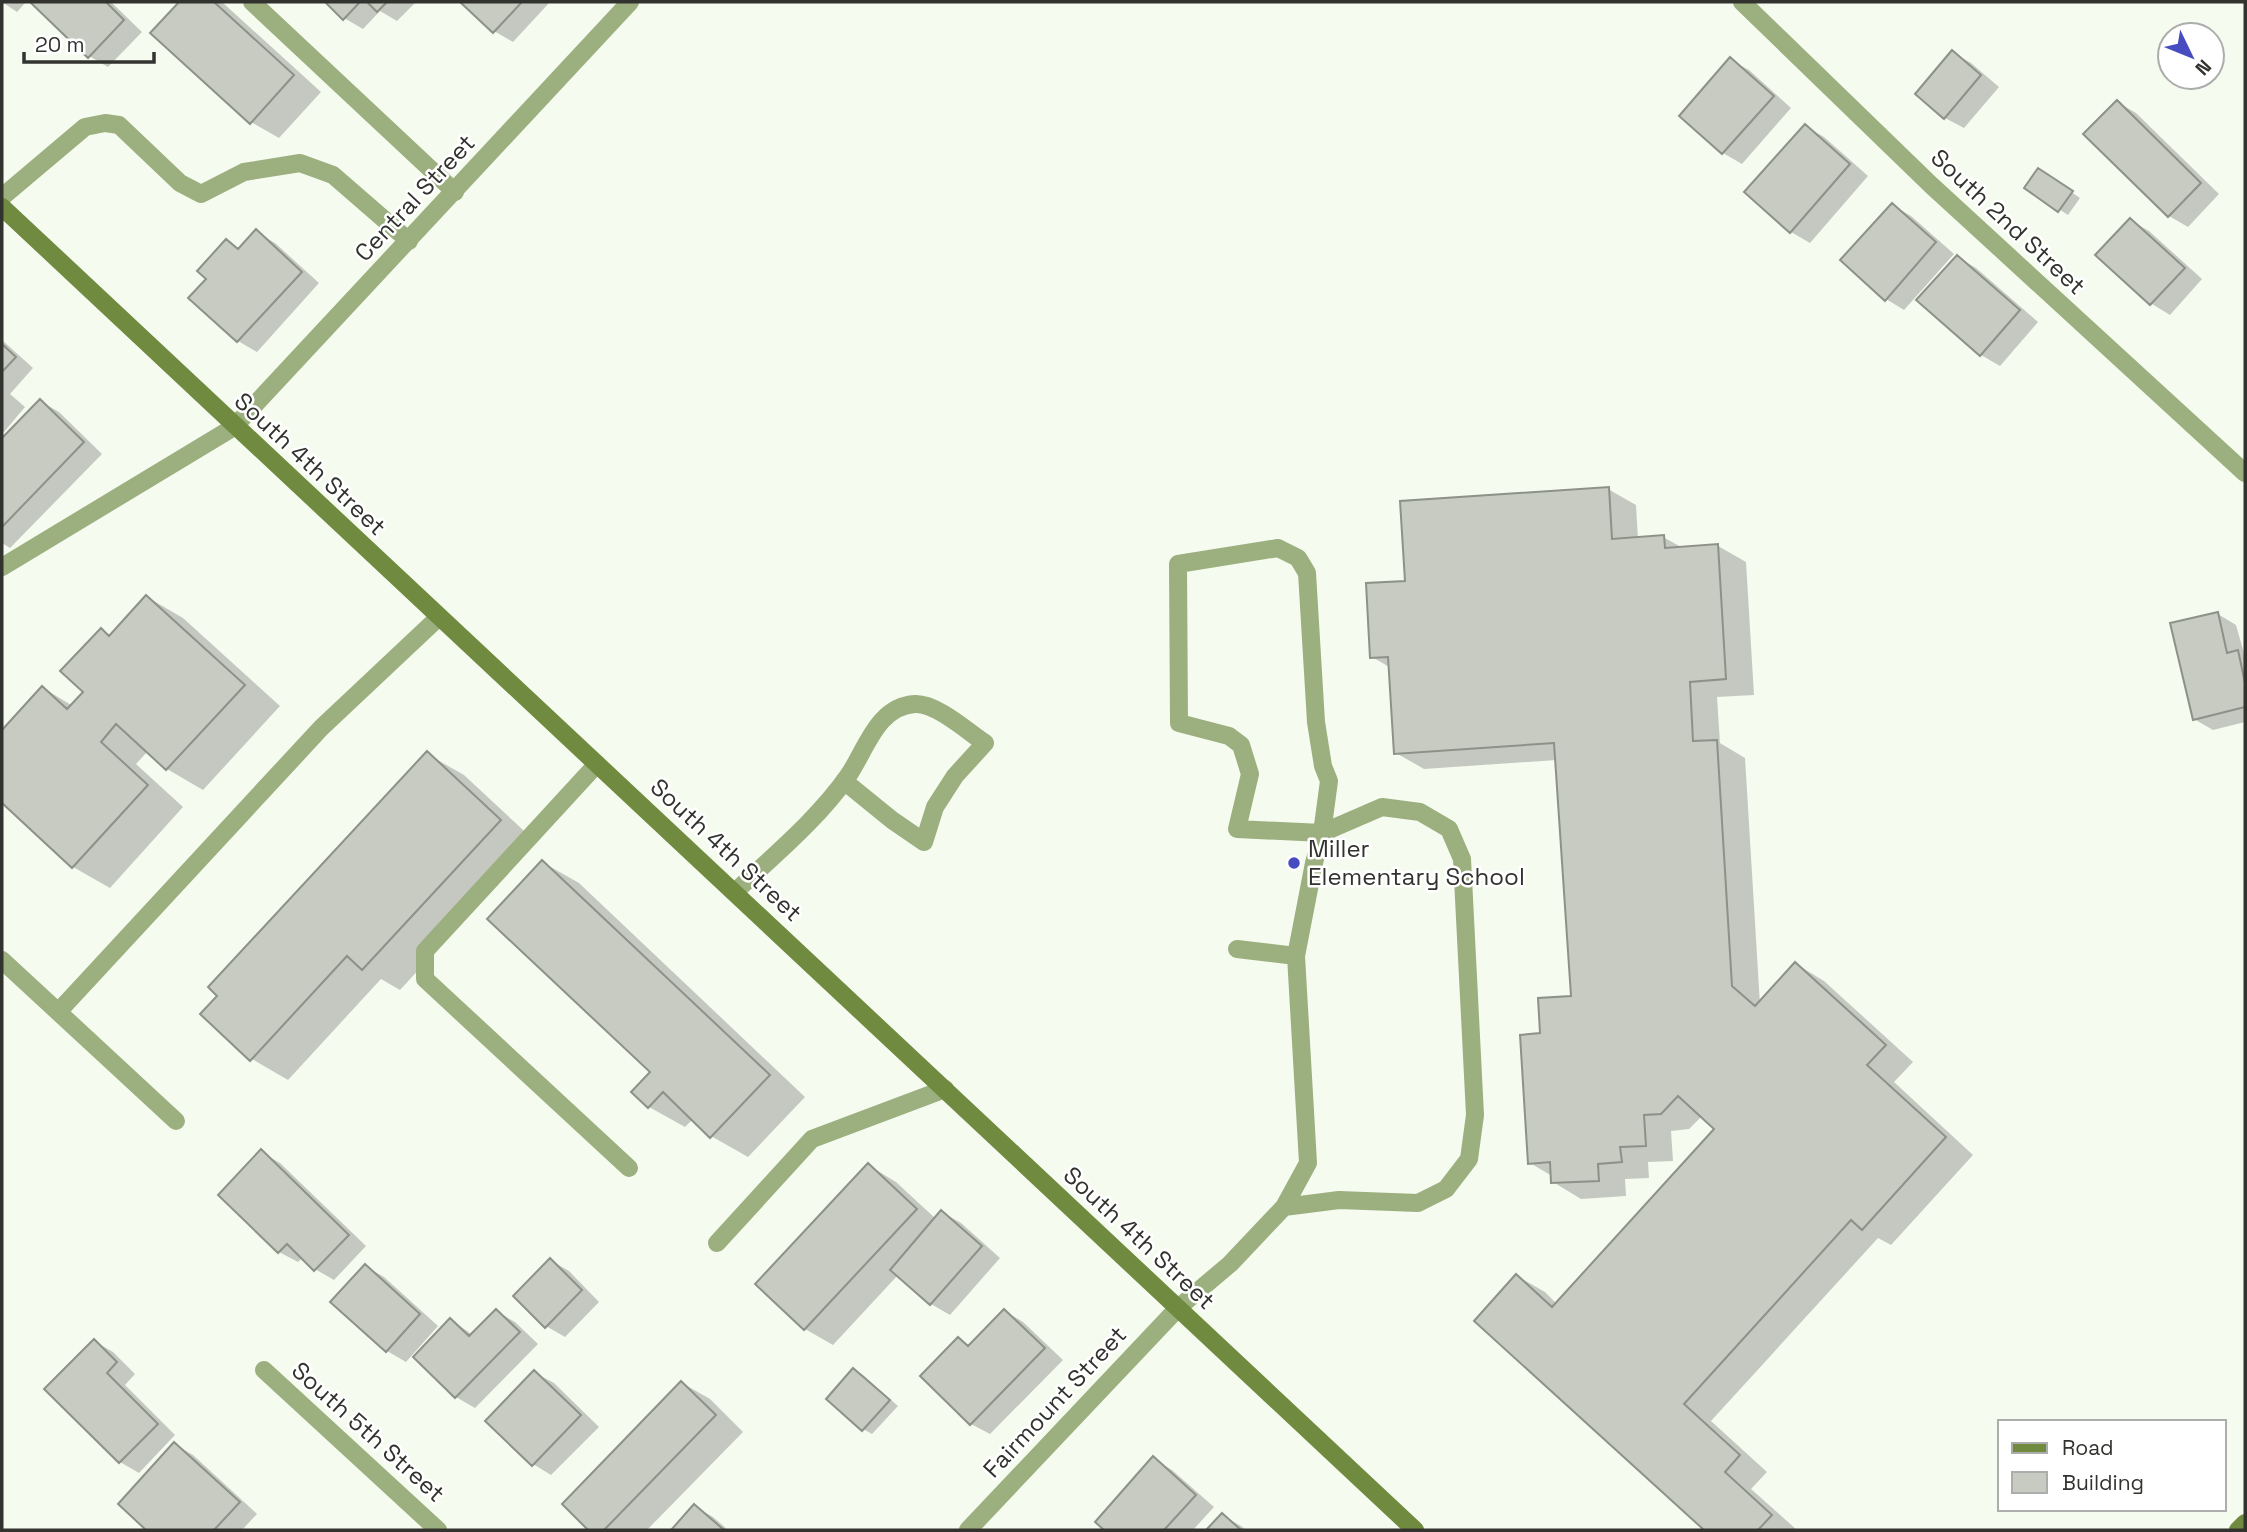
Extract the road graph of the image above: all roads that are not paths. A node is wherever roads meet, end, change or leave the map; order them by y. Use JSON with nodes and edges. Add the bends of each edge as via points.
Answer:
{"nodes":[{"id":1,"x":252,"y":2,"type":"edge"},
{"id":2,"x":630,"y":2,"type":"edge"},
{"id":3,"x":1742,"y":2,"type":"edge"},
{"id":4,"x":454,"y":192,"type":"junction"},
{"id":5,"x":2,"y":197,"type":"edge"},
{"id":6,"x":2,"y":207,"type":"edge"},
{"id":7,"x":409,"y":241,"type":"junction"},
{"id":8,"x":234,"y":427,"type":"junction"},
{"id":9,"x":2245,"y":473,"type":"edge"},
{"id":10,"x":2,"y":567,"type":"edge"},
{"id":11,"x":439,"y":617,"type":"junction"},
{"id":12,"x":597,"y":764,"type":"junction"},
{"id":13,"x":844,"y":781,"type":"junction"},
{"id":14,"x":1322,"y":833,"type":"junction"},
{"id":15,"x":736,"y":892,"type":"junction"},
{"id":16,"x":1237,"y":949,"type":"dead end"},
{"id":17,"x":1296,"y":956,"type":"junction"},
{"id":18,"x":2,"y":960,"type":"edge"},
{"id":19,"x":58,"y":1013,"type":"junction"},
{"id":20,"x":945,"y":1089,"type":"junction"},
{"id":21,"x":176,"y":1121,"type":"dead end"},
{"id":22,"x":629,"y":1168,"type":"dead end"},
{"id":23,"x":1284,"y":1208,"type":"junction"},
{"id":24,"x":717,"y":1243,"type":"dead end"},
{"id":25,"x":1178,"y":1308,"type":"junction"},
{"id":26,"x":264,"y":1370,"type":"dead end"},
{"id":27,"x":2245,"y":1522,"type":"edge"},
{"id":28,"x":438,"y":1530,"type":"edge"},
{"id":29,"x":968,"y":1530,"type":"edge"},
{"id":30,"x":1415,"y":1530,"type":"edge"},
{"id":31,"x":2238,"y":1530,"type":"edge"}],
"edges":[{"from":1,"to":4,"type":"street"},
{"from":2,"to":4,"type":"street","name":"Central Street"},
{"from":3,"to":9,"type":"street","name":"South 2nd Street","via":[[1931,185]]},
{"from":4,"to":7,"type":"street","name":"Central Street"},
{"from":5,"to":7,"type":"street","via":[[85,127],[104,123],[118,125],[180,183],[201,194],[244,172],[270,167],[300,163],[333,175]]},
{"from":6,"to":8,"type":"main road","name":"South 4th Street"},
{"from":7,"to":8,"type":"street","name":"Central Street"},
{"from":8,"to":10,"type":"street","name":"Central Street"},
{"from":8,"to":11,"type":"main road","name":"South 4th Street"},
{"from":11,"to":12,"type":"main road","name":"South 4th Street"},
{"from":11,"to":19,"type":"street","via":[[321,727]]},
{"from":12,"to":15,"type":"main road","name":"South 4th Street"},
{"from":12,"to":22,"type":"street","via":[[425,951],[425,979]]},
{"from":13,"to":13,"type":"street","via":[[875,729],[892,711],[915,704],[934,708],[985,743],[935,807],[924,842]]},
{"from":13,"to":15,"type":"street","via":[[829,802]]},
{"from":14,"to":14,"type":"street","name":"Fairmount Street","via":[[1329,781],[1316,722],[1307,573],[1298,558],[1278,548],[1178,564],[1179,723],[1229,736],[1241,745],[1250,774],[1237,829]]},
{"from":14,"to":17,"type":"street","name":"Fairmount Street"},
{"from":14,"to":23,"type":"street","via":[[1382,807],[1420,812],[1449,829],[1462,859],[1475,1115],[1469,1159],[1446,1189],[1418,1203],[1339,1200]]},
{"from":15,"to":20,"type":"main road","name":"South 4th Street"},
{"from":16,"to":17,"type":"street"},
{"from":17,"to":23,"type":"street","name":"Fairmount Street","via":[[1308,1163]]},
{"from":18,"to":19,"type":"street"},
{"from":19,"to":21,"type":"street"},
{"from":20,"to":24,"type":"street","via":[[812,1139]]},
{"from":20,"to":25,"type":"main road","name":"South 4th Street"},
{"from":23,"to":25,"type":"street","name":"Fairmount Street","via":[[1230,1264]]},
{"from":25,"to":29,"type":"street","name":"Fairmount Street"},
{"from":25,"to":30,"type":"main road","name":"South 4th Street"},
{"from":26,"to":28,"type":"street","name":"South 5th Street"},
{"from":27,"to":31,"type":"main road"}]}
